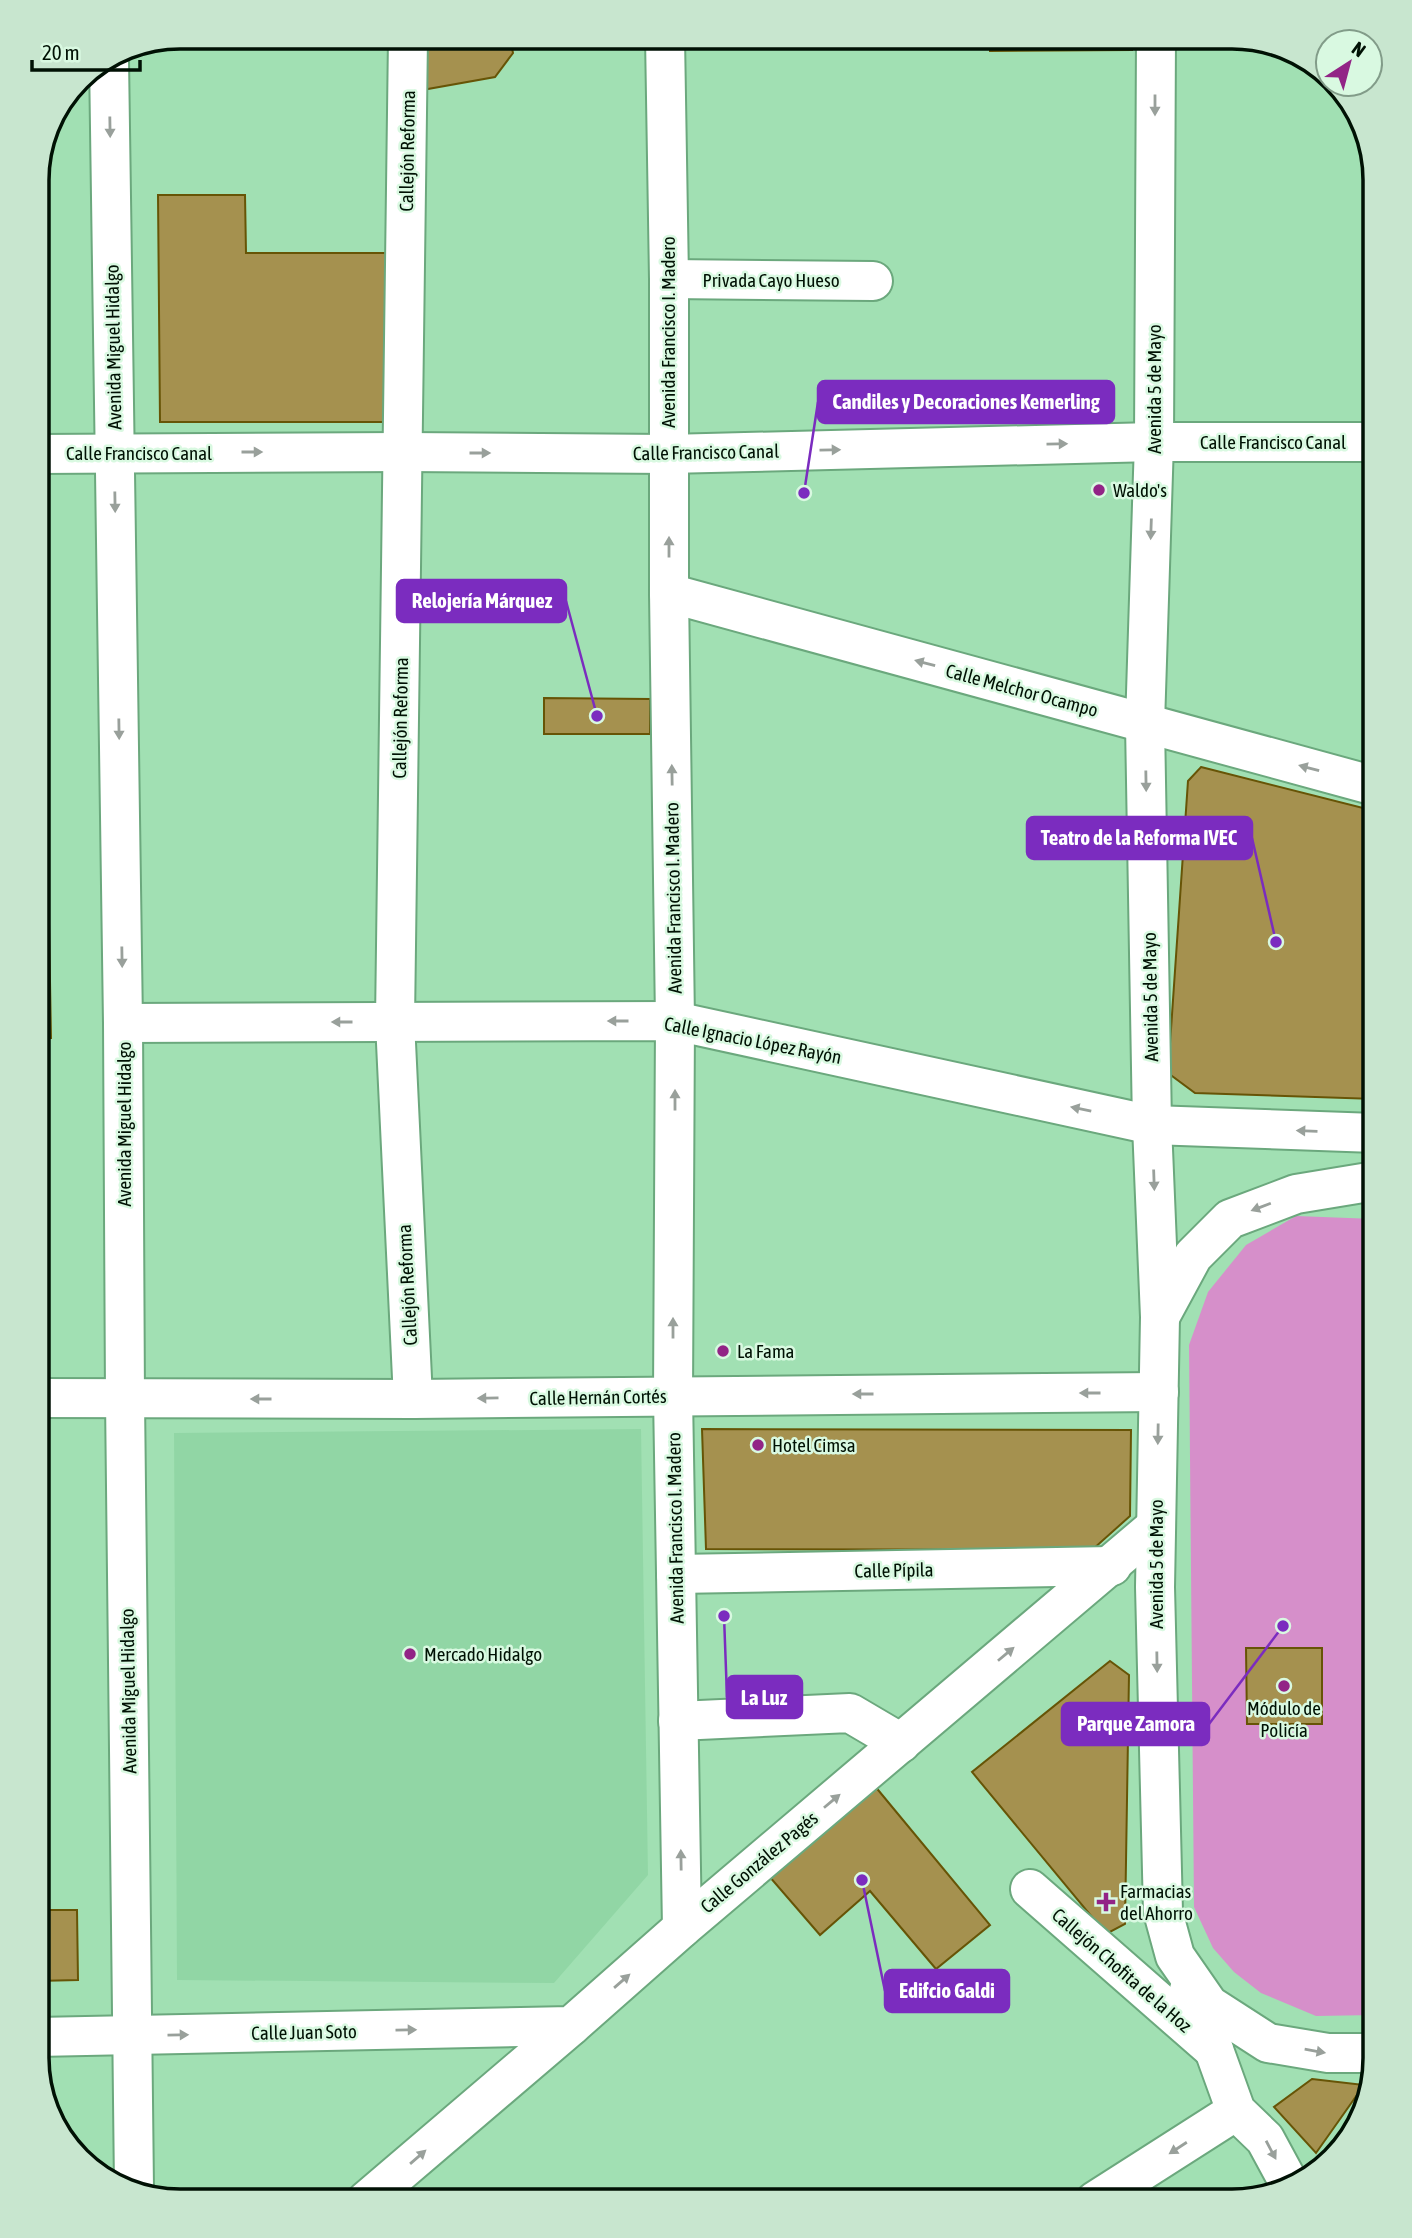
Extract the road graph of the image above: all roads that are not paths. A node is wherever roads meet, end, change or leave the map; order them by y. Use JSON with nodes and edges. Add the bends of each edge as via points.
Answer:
{"nodes":[{"id":1,"x":408,"y":49,"type":"edge"},
{"id":2,"x":665,"y":49,"type":"edge"},
{"id":3,"x":1156,"y":49,"type":"edge"},
{"id":4,"x":109,"y":70,"type":"edge"},
{"id":5,"x":669,"y":279,"type":"junction"},
{"id":6,"x":873,"y":281,"type":"dead end"},
{"id":7,"x":1154,"y":442,"type":"junction"},
{"id":8,"x":1363,"y":442,"type":"edge"},
{"id":9,"x":404,"y":452,"type":"junction"},
{"id":10,"x":115,"y":453,"type":"junction"},
{"id":11,"x":49,"y":454,"type":"edge"},
{"id":12,"x":668,"y":454,"type":"junction"},
{"id":13,"x":669,"y":593,"type":"junction"},
{"id":14,"x":1145,"y":724,"type":"junction"},
{"id":15,"x":1363,"y":783,"type":"edge"},
{"id":16,"x":675,"y":1021,"type":"junction"},
{"id":17,"x":395,"y":1022,"type":"junction"},
{"id":18,"x":123,"y":1023,"type":"junction"},
{"id":19,"x":1152,"y":1125,"type":"junction"},
{"id":20,"x":1363,"y":1133,"type":"edge"},
{"id":21,"x":1363,"y":1183,"type":"edge"},
{"id":22,"x":1160,"y":1317,"type":"junction"},
{"id":23,"x":1158,"y":1392,"type":"junction"},
{"id":24,"x":673,"y":1396,"type":"junction"},
{"id":25,"x":49,"y":1398,"type":"edge"},
{"id":26,"x":125,"y":1399,"type":"junction"},
{"id":27,"x":413,"y":1399,"type":"junction"},
{"id":28,"x":1155,"y":1527,"type":"junction"},
{"id":29,"x":1112,"y":1566,"type":"junction"},
{"id":30,"x":676,"y":1574,"type":"junction"},
{"id":31,"x":678,"y":1721,"type":"junction"},
{"id":32,"x":901,"y":1743,"type":"junction"},
{"id":33,"x":1030,"y":1889,"type":"dead end"},
{"id":34,"x":682,"y":1928,"type":"junction"},
{"id":35,"x":1175,"y":1956,"type":"junction"},
{"id":36,"x":571,"y":2026,"type":"junction"},
{"id":37,"x":132,"y":2036,"type":"junction"},
{"id":38,"x":49,"y":2037,"type":"edge"},
{"id":39,"x":1268,"y":2043,"type":"junction"},
{"id":40,"x":1214,"y":2050,"type":"junction"},
{"id":41,"x":1363,"y":2053,"type":"edge"},
{"id":42,"x":1236,"y":2111,"type":"junction"},
{"id":43,"x":1286,"y":2177,"type":"edge"},
{"id":44,"x":134,"y":2180,"type":"edge"},
{"id":45,"x":380,"y":2189,"type":"edge"},
{"id":46,"x":1114,"y":2189,"type":"edge"}],
"edges":[{"from":1,"to":9,"type":"street","name":"Callejón Reforma"},
{"from":2,"to":5,"type":"street","name":"Avenida Francisco I. Madero"},
{"from":3,"to":7,"type":"street","name":"Avenida 5 de Mayo","one_way":true},
{"from":4,"to":10,"type":"street","name":"Avenida Miguel Hidalgo","one_way":true},
{"from":5,"to":6,"type":"street","name":"Privada Cayo Hueso"},
{"from":5,"to":12,"type":"street","name":"Avenida Francisco I. Madero"},
{"from":7,"to":8,"type":"street","name":"Calle Francisco Canal"},
{"from":12,"to":7,"type":"street","name":"Calle Francisco Canal","one_way":true},
{"from":7,"to":14,"type":"street","name":"Avenida 5 de Mayo","one_way":true},
{"from":10,"to":9,"type":"street","name":"Calle Francisco Canal","one_way":true},
{"from":9,"to":12,"type":"street","name":"Calle Francisco Canal","one_way":true},
{"from":9,"to":17,"type":"street","name":"Callejón Reforma"},
{"from":10,"to":11,"type":"street","name":"Calle Francisco Canal"},
{"from":10,"to":18,"type":"street","name":"Avenida Miguel Hidalgo","one_way":true},
{"from":13,"to":12,"type":"street","name":"Avenida Francisco I. Madero","one_way":true},
{"from":14,"to":13,"type":"street","name":"Calle Melchor Ocampo","one_way":true},
{"from":16,"to":13,"type":"street","name":"Avenida Francisco I. Madero","one_way":true},
{"from":15,"to":14,"type":"street","name":"Calle Melchor Ocampo","one_way":true},
{"from":14,"to":19,"type":"street","name":"Avenida 5 de Mayo","one_way":true},
{"from":16,"to":17,"type":"street","name":"Calle Ignacio López Rayón","one_way":true},
{"from":19,"to":16,"type":"street","name":"Calle Ignacio López Rayón","one_way":true},
{"from":24,"to":16,"type":"street","name":"Avenida Francisco I. Madero","one_way":true},
{"from":17,"to":18,"type":"street","name":"Calle Ignacio López Rayón","one_way":true},
{"from":17,"to":27,"type":"street","name":"Callejón Reforma"},
{"from":18,"to":26,"type":"street","name":"Avenida Miguel Hidalgo"},
{"from":20,"to":19,"type":"street","name":"Calle Ignacio López Rayón","one_way":true},
{"from":19,"to":22,"type":"street","name":"Avenida 5 de Mayo","one_way":true},
{"from":21,"to":22,"type":"street","one_way":true,"via":[[1296,1194],[1230,1219],[1193,1256]]},
{"from":22,"to":23,"type":"street","name":"Avenida 5 de Mayo"},
{"from":23,"to":24,"type":"street","name":"Calle Hernán Cortés","one_way":true},
{"from":23,"to":28,"type":"street","name":"Avenida 5 de Mayo","one_way":true},
{"from":24,"to":27,"type":"street","name":"Calle Hernán Cortés","one_way":true},
{"from":24,"to":30,"type":"street","name":"Avenida Francisco I. Madero"},
{"from":25,"to":26,"type":"street","name":"Calle Hernán Cortés"},
{"from":27,"to":26,"type":"street","name":"Calle Hernán Cortés","one_way":true},
{"from":26,"to":37,"type":"street","name":"Avenida Miguel Hidalgo"},
{"from":28,"to":29,"type":"street","name":"Calle González Pagés"},
{"from":28,"to":35,"type":"street","name":"Avenida 5 de Mayo","one_way":true,"via":[[1163,1912]]},
{"from":29,"to":30,"type":"street","name":"Calle Pípila"},
{"from":32,"to":29,"type":"street","name":"Calle González Pagés","one_way":true},
{"from":30,"to":31,"type":"street","name":"Avenida Francisco I. Madero"},
{"from":31,"to":32,"type":"street","via":[[850,1713]]},
{"from":34,"to":31,"type":"street","name":"Avenida Francisco I. Madero","one_way":true},
{"from":34,"to":32,"type":"street","name":"Calle González Pagés","one_way":true},
{"from":33,"to":40,"type":"street","name":"Callejón Chofita de la Hoz"},
{"from":36,"to":34,"type":"street","name":"Calle González Pagés","one_way":true},
{"from":35,"to":39,"type":"street","name":"Avenida 5 de Mayo","via":[[1209,2005]]},
{"from":35,"to":40,"type":"street","name":"Avenida 5 de Mayo"},
{"from":37,"to":36,"type":"street","name":"Calle Juan Soto","one_way":true},
{"from":45,"to":36,"type":"street","name":"Calle González Pagés","one_way":true},
{"from":37,"to":38,"type":"street","name":"Calle Juan Soto"},
{"from":37,"to":44,"type":"street","name":"Avenida Miguel Hidalgo"},
{"from":39,"to":40,"type":"street"},
{"from":39,"to":41,"type":"street","one_way":true,"via":[[1328,2053]]},
{"from":40,"to":42,"type":"street","name":"Avenida 5 de Mayo"},
{"from":42,"to":43,"type":"street","one_way":true,"via":[[1265,2139]]},
{"from":42,"to":46,"type":"street","one_way":true}]}
